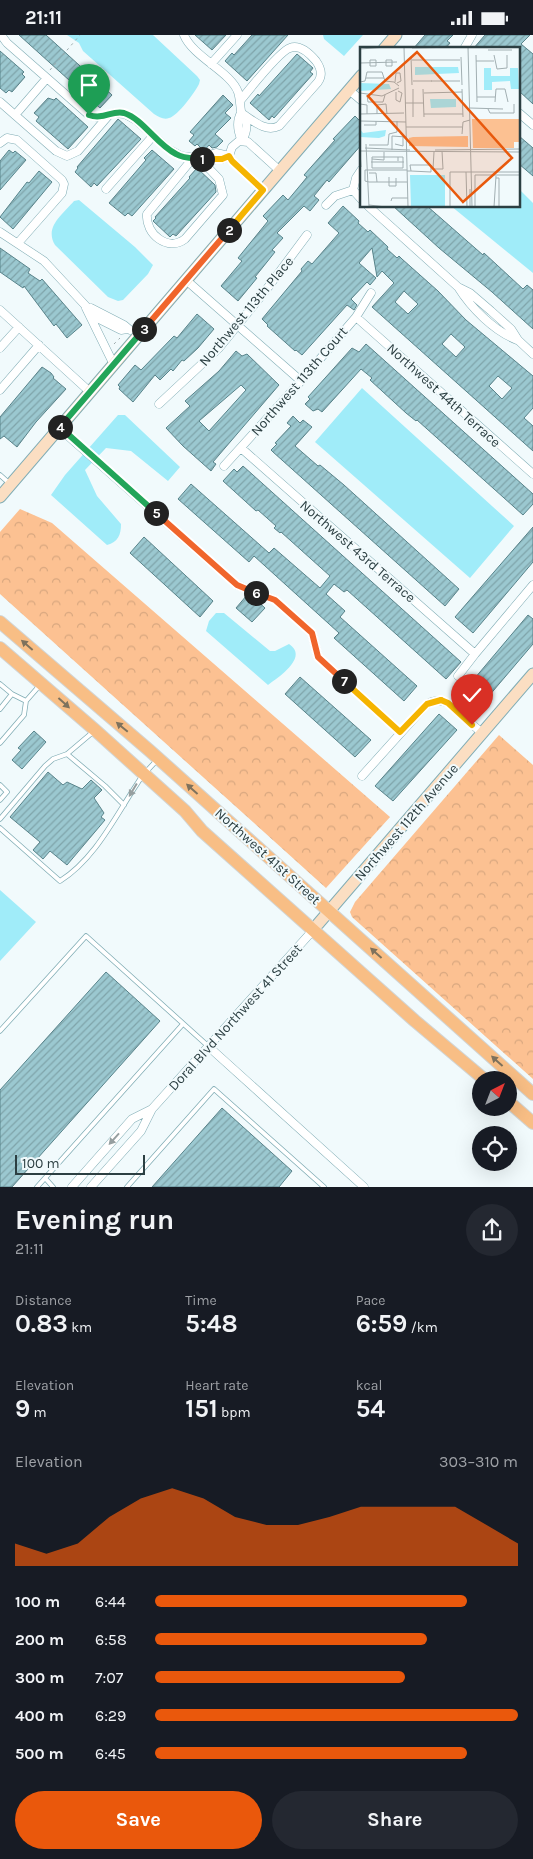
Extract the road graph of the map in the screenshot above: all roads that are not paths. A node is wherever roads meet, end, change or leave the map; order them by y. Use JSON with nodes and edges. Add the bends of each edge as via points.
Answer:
{"nodes":[{"id":1,"x":1,"y":35,"type":"edge"},
{"id":2,"x":184,"y":35,"type":"edge"},
{"id":3,"x":237,"y":35,"type":"edge"},
{"id":4,"x":396,"y":35,"type":"edge"},
{"id":5,"x":472,"y":35,"type":"edge"},
{"id":6,"x":386,"y":47,"type":"edge"},
{"id":7,"x":465,"y":47,"type":"edge"},
{"id":8,"x":211,"y":64,"type":"junction"},
{"id":9,"x":47,"y":78,"type":"junction"},
{"id":10,"x":360,"y":78,"type":"edge"},
{"id":11,"x":349,"y":90,"type":"junction"},
{"id":12,"x":360,"y":99,"type":"edge"},
{"id":13,"x":240,"y":101,"type":"junction"},
{"id":14,"x":0,"y":102,"type":"edge"},
{"id":15,"x":241,"y":113,"type":"junction"},
{"id":16,"x":520,"y":114,"type":"edge"},
{"id":17,"x":15,"y":115,"type":"junction"},
{"id":18,"x":109,"y":115,"type":"junction"},
{"id":19,"x":533,"y":125,"type":"edge"},
{"id":20,"x":153,"y":136,"type":"junction"},
{"id":21,"x":242,"y":141,"type":"junction"},
{"id":22,"x":0,"y":143,"type":"edge"},
{"id":23,"x":229,"y":156,"type":"junction"},
{"id":24,"x":196,"y":158,"type":"junction"},
{"id":25,"x":280,"y":171,"type":"junction"},
{"id":26,"x":360,"y":172,"type":"edge"},
{"id":27,"x":106,"y":189,"type":"dead end"},
{"id":28,"x":263,"y":190,"type":"junction"},
{"id":29,"x":353,"y":190,"type":"junction"},
{"id":30,"x":360,"y":199,"type":"edge"},
{"id":31,"x":326,"y":205,"type":"dead end"},
{"id":32,"x":369,"y":207,"type":"edge"},
{"id":33,"x":0,"y":232,"type":"edge"},
{"id":34,"x":307,"y":235,"type":"dead end"},
{"id":35,"x":18,"y":243,"type":"junction"},
{"id":36,"x":186,"y":280,"type":"junction"},
{"id":37,"x":371,"y":293,"type":"dead end"},
{"id":38,"x":84,"y":304,"type":"junction"},
{"id":39,"x":0,"y":310,"type":"edge"},
{"id":40,"x":356,"y":317,"type":"junction"},
{"id":41,"x":108,"y":324,"type":"junction"},
{"id":42,"x":238,"y":325,"type":"junction"},
{"id":43,"x":19,"y":327,"type":"junction"},
{"id":44,"x":125,"y":332,"type":"junction"},
{"id":45,"x":140,"y":334,"type":"junction"},
{"id":46,"x":99,"y":336,"type":"junction"},
{"id":47,"x":39,"y":345,"type":"junction"},
{"id":48,"x":0,"y":348,"type":"edge"},
{"id":49,"x":533,"y":354,"type":"edge"},
{"id":50,"x":114,"y":365,"type":"junction"},
{"id":51,"x":301,"y":381,"type":"junction"},
{"id":52,"x":0,"y":390,"type":"edge"},
{"id":53,"x":90,"y":392,"type":"junction"},
{"id":54,"x":159,"y":404,"type":"dead end"},
{"id":55,"x":59,"y":428,"type":"junction"},
{"id":56,"x":241,"y":448,"type":"junction"},
{"id":57,"x":224,"y":466,"type":"dead end"},
{"id":58,"x":533,"y":474,"type":"edge"},
{"id":59,"x":0,"y":475,"type":"edge"},
{"id":60,"x":11,"y":485,"type":"junction"},
{"id":61,"x":0,"y":497,"type":"edge"},
{"id":62,"x":532,"y":588,"type":"edge"},
{"id":63,"x":0,"y":622,"type":"edge"},
{"id":64,"x":0,"y":649,"type":"edge"},
{"id":65,"x":475,"y":653,"type":"junction"},
{"id":66,"x":533,"y":674,"type":"edge"},
{"id":67,"x":458,"y":676,"type":"dead end"},
{"id":68,"x":42,"y":683,"type":"junction"},
{"id":69,"x":0,"y":684,"type":"edge"},
{"id":70,"x":73,"y":685,"type":"junction"},
{"id":71,"x":12,"y":694,"type":"junction"},
{"id":72,"x":26,"y":701,"type":"junction"},
{"id":73,"x":0,"y":709,"type":"edge"},
{"id":74,"x":95,"y":730,"type":"junction"},
{"id":75,"x":400,"y":732,"type":"junction"},
{"id":76,"x":482,"y":733,"type":"junction"},
{"id":77,"x":0,"y":743,"type":"edge"},
{"id":78,"x":67,"y":754,"type":"junction"},
{"id":79,"x":158,"y":758,"type":"junction"},
{"id":80,"x":144,"y":775,"type":"junction"},
{"id":81,"x":362,"y":776,"type":"dead end"},
{"id":82,"x":0,"y":785,"type":"edge"},
{"id":83,"x":0,"y":800,"type":"edge"},
{"id":84,"x":124,"y":805,"type":"junction"},
{"id":85,"x":0,"y":819,"type":"edge"},
{"id":86,"x":0,"y":828,"type":"edge"},
{"id":87,"x":329,"y":911,"type":"junction"},
{"id":88,"x":316,"y":927,"type":"junction"},
{"id":89,"x":183,"y":1024,"type":"junction"},
{"id":90,"x":0,"y":1031,"type":"edge"},
{"id":91,"x":209,"y":1047,"type":"junction"},
{"id":92,"x":475,"y":1071,"type":"edge"},
{"id":93,"x":533,"y":1094,"type":"edge"},
{"id":94,"x":152,"y":1109,"type":"junction"},
{"id":95,"x":518,"y":1110,"type":"edge"},
{"id":96,"x":533,"y":1123,"type":"edge"},
{"id":97,"x":44,"y":1178,"type":"junction"},
{"id":98,"x":362,"y":1186,"type":"edge"},
{"id":99,"x":37,"y":1187,"type":"edge"},
{"id":100,"x":54,"y":1187,"type":"edge"},
{"id":101,"x":72,"y":1187,"type":"edge"},
{"id":102,"x":91,"y":1187,"type":"edge"},
{"id":103,"x":127,"y":1187,"type":"edge"},
{"id":104,"x":324,"y":1187,"type":"edge"}],
"edges":[{"from":1,"to":9,"type":"street"},
{"from":2,"to":8,"type":"street","via":[[188,43]]},
{"from":3,"to":8,"type":"street"},
{"from":4,"to":6,"type":"street"},
{"from":5,"to":7,"type":"street"},
{"from":8,"to":13,"type":"street","via":[[233,84]]},
{"from":9,"to":17,"type":"street"},
{"from":9,"to":18,"type":"street","via":[[89,115]]},
{"from":10,"to":11,"type":"street"},
{"from":11,"to":12,"type":"street"},
{"from":11,"to":25,"type":"street"},
{"from":13,"to":15,"type":"street"},
{"from":13,"to":15,"type":"street","via":[[289,48],[306,51],[320,67],[318,82],[274,129],[267,129]]},
{"from":14,"to":17,"type":"street"},
{"from":15,"to":21,"type":"street","via":[[246,133]]},
{"from":16,"to":19,"type":"street"},
{"from":17,"to":18,"type":"street","via":[[56,151],[68,156],[78,151]]},
{"from":18,"to":20,"type":"street","via":[[125,114]]},
{"from":20,"to":24,"type":"street","via":[[173,153]]},
{"from":20,"to":27,"type":"street"},
{"from":21,"to":23,"type":"street","via":[[232,147]]},
{"from":21,"to":25,"type":"street","via":[[250,144]]},
{"from":22,"to":35,"type":"street","via":[[10,137],[20,143],[62,179],[64,186],[62,193]]},
{"from":23,"to":24,"type":"street","via":[[216,153]]},
{"from":23,"to":28,"type":"street"},
{"from":24,"to":24,"type":"street","via":[[219,179],[223,195],[185,239],[170,244],[150,230],[147,214]]},
{"from":25,"to":28,"type":"street"},
{"from":26,"to":29,"type":"street"},
{"from":28,"to":36,"type":"street"},
{"from":29,"to":30,"type":"street"},
{"from":29,"to":31,"type":"street","via":[[335,196]]},
{"from":32,"to":49,"type":"street","via":[[458,287],[470,293],[495,321],[511,329]]},
{"from":33,"to":35,"type":"street"},
{"from":34,"to":42,"type":"street","name":"Northwest 113th Place"},
{"from":35,"to":38,"type":"street","via":[[44,261]]},
{"from":36,"to":42,"type":"street"},
{"from":36,"to":45,"type":"street"},
{"from":37,"to":40,"type":"street","name":"Northwest 113th Court"},
{"from":38,"to":41,"type":"street"},
{"from":38,"to":44,"type":"street","via":[[124,325]]},
{"from":38,"to":46,"type":"street"},
{"from":39,"to":43,"type":"street"},
{"from":40,"to":51,"type":"street","name":"Northwest 113th Court"},
{"from":40,"to":58,"type":"street","name":"Northwest 44th Terrace"},
{"from":41,"to":44,"type":"street"},
{"from":41,"to":46,"type":"street"},
{"from":42,"to":51,"type":"street"},
{"from":42,"to":54,"type":"street","name":"Northwest 113th Place","via":[[207,360]]},
{"from":43,"to":47,"type":"street"},
{"from":43,"to":48,"type":"street"},
{"from":44,"to":45,"type":"street"},
{"from":45,"to":50,"type":"street"},
{"from":46,"to":50,"type":"street"},
{"from":47,"to":52,"type":"street"},
{"from":47,"to":53,"type":"street"},
{"from":50,"to":53,"type":"street"},
{"from":51,"to":56,"type":"street","name":"Northwest 113th Court"},
{"from":53,"to":55,"type":"street"},
{"from":55,"to":60,"type":"street"},
{"from":55,"to":75,"type":"street","via":[[237,585],[275,600],[312,633],[318,657]]},
{"from":56,"to":57,"type":"street","name":"Northwest 113th Court"},
{"from":56,"to":65,"type":"street","name":"Northwest 43rd Terrace"},
{"from":59,"to":60,"type":"lane"},
{"from":60,"to":61,"type":"street"},
{"from":62,"to":65,"type":"street"},
{"from":70,"to":63,"type":"main road","name":"Northwest 41st Street","one_way":true},
{"from":64,"to":68,"type":"main road","name":"Northwest 41st Street"},
{"from":65,"to":67,"type":"street"},
{"from":66,"to":76,"type":"street","name":"Northwest 112th Avenue"},
{"from":68,"to":70,"type":"main road"},
{"from":68,"to":72,"type":"lane"},
{"from":68,"to":74,"type":"main road","name":"Northwest 41st Street","one_way":true},
{"from":69,"to":71,"type":"lane"},
{"from":79,"to":70,"type":"main road","name":"Northwest 41st Street","one_way":true},
{"from":71,"to":72,"type":"lane"},
{"from":71,"to":73,"type":"lane"},
{"from":72,"to":77,"type":"lane","via":[[24,715]]},
{"from":74,"to":78,"type":"lane"},
{"from":74,"to":80,"type":"main road","name":"Northwest 41st Street"},
{"from":75,"to":76,"type":"street","via":[[427,704],[441,700]]},
{"from":75,"to":81,"type":"street"},
{"from":76,"to":87,"type":"street","name":"Northwest 112th Avenue"},
{"from":78,"to":84,"type":"lane"},
{"from":78,"to":85,"type":"lane","via":[[45,766]]},
{"from":79,"to":80,"type":"lane"},
{"from":87,"to":79,"type":"main road","name":"Northwest 41st Street","one_way":true},
{"from":80,"to":84,"type":"lane","one_way":true},
{"from":80,"to":88,"type":"main road","name":"Northwest 41st Street","via":[[185,811],[202,831]]},
{"from":82,"to":83,"type":"lane","via":[[7,792]]},
{"from":84,"to":86,"type":"lane","via":[[100,841],[72,874],[60,881]]},
{"from":87,"to":88,"type":"street","name":"Northwest 112th Avenue"},
{"from":93,"to":87,"type":"main road","name":"Northwest 41st Street","one_way":true},
{"from":88,"to":91,"type":"street","name":"Doral Blvd Northwest 41 Street"},
{"from":88,"to":92,"type":"main road","name":"Northwest 41st Street","via":[[415,1021]]},
{"from":89,"to":90,"type":"lane","via":[[86,936]]},
{"from":89,"to":91,"type":"lane"},
{"from":89,"to":97,"type":"lane"},
{"from":91,"to":94,"type":"street","name":"Doral Blvd Northwest 41 Street"},
{"from":91,"to":98,"type":"street"},
{"from":94,"to":101,"type":"street","name":"Doral Blvd Northwest 41 Street","one_way":true,"via":[[132,1119]]},
{"from":94,"to":102,"type":"street","name":"Doral Blvd Northwest 41 Street","via":[[141,1131]]},
{"from":95,"to":96,"type":"main road"},
{"from":97,"to":99,"type":"lane"},
{"from":97,"to":100,"type":"lane"},
{"from":103,"to":104,"type":"lane","via":[[214,1089]]}]}
